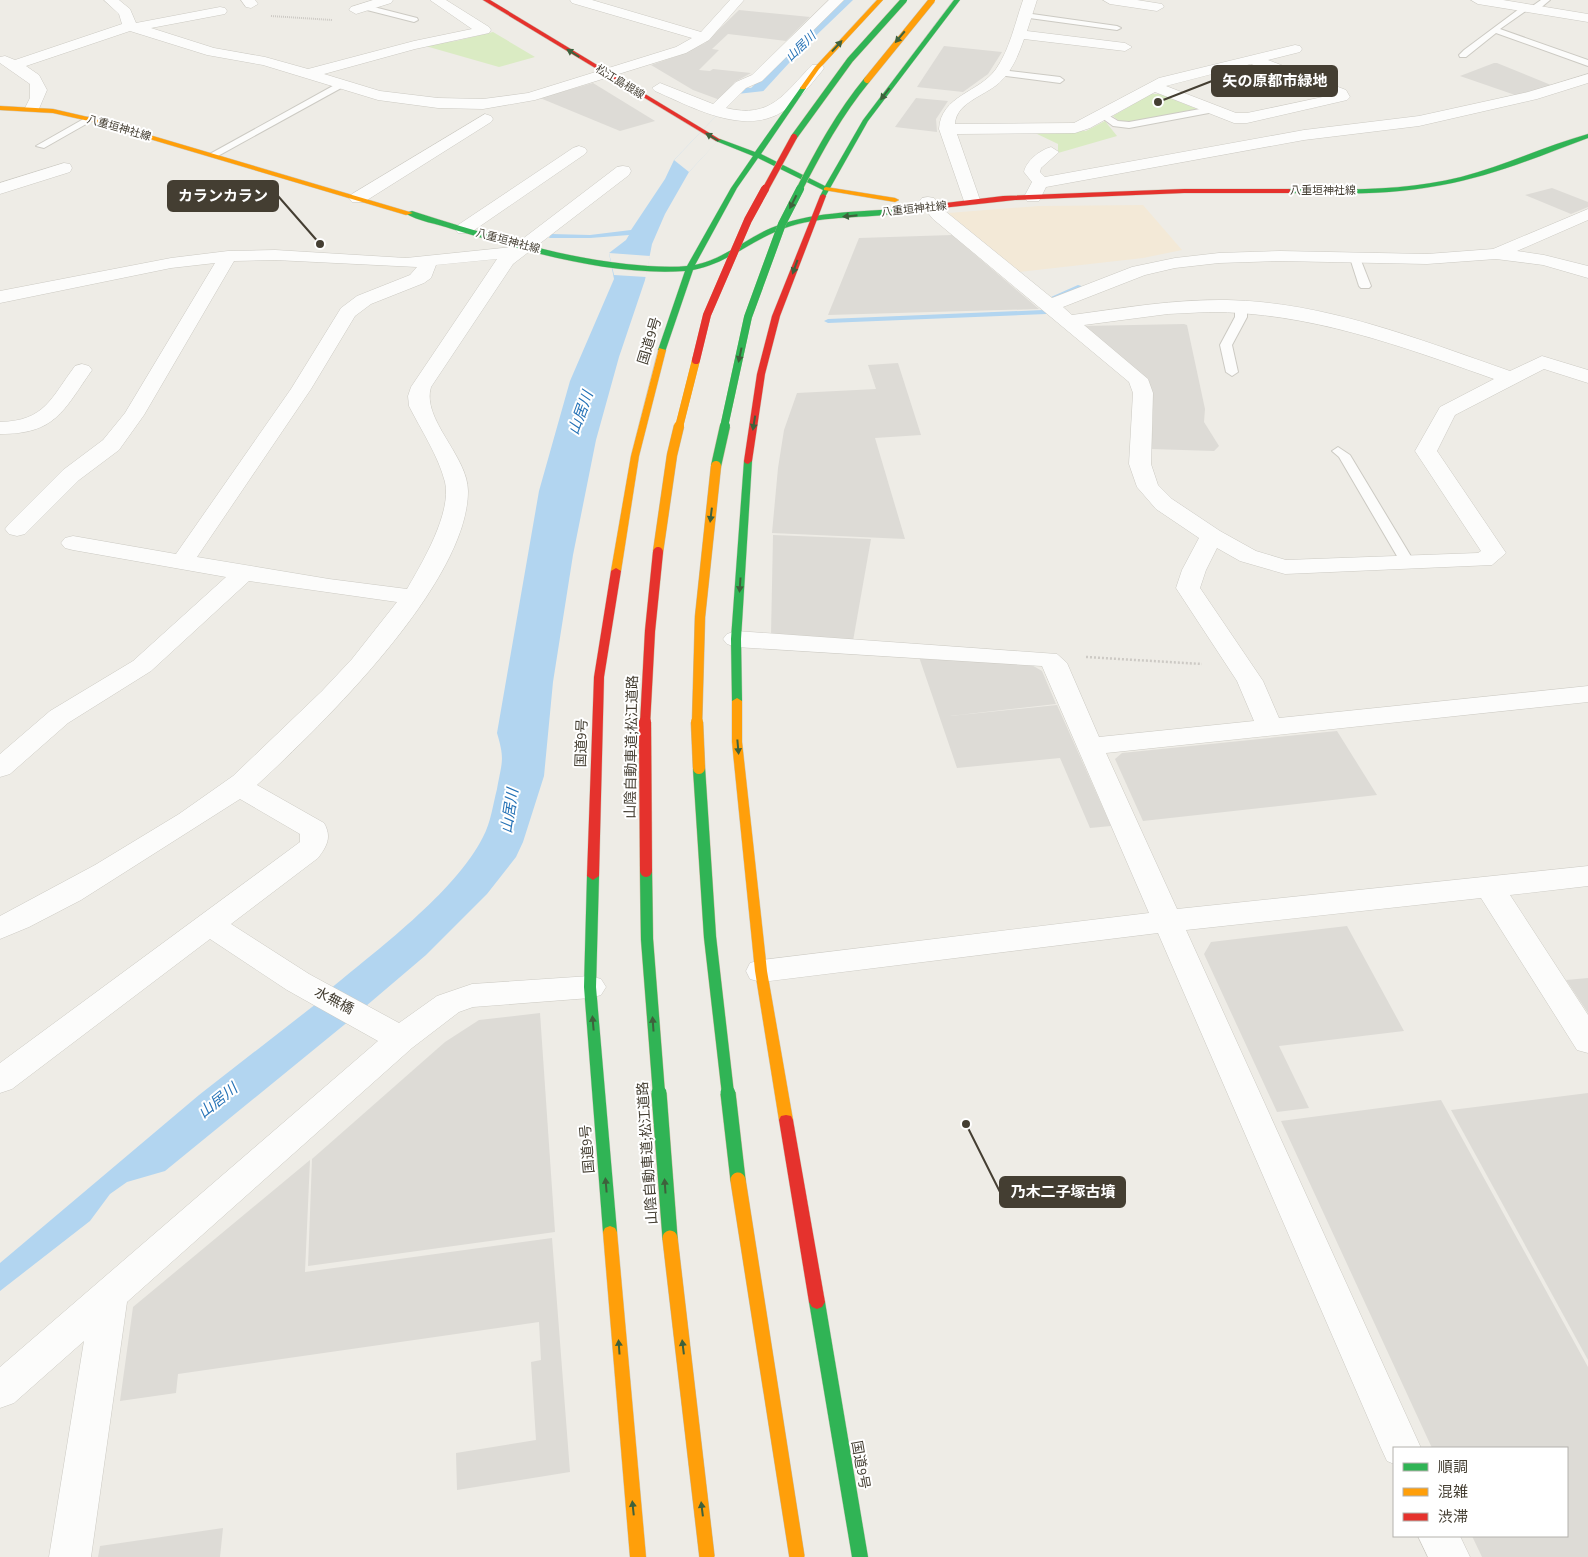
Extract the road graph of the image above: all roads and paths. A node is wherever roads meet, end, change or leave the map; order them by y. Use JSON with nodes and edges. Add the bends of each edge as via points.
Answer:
{"nodes":[{"id":1,"x":111,"y":0,"type":"edge"},
{"id":2,"x":386,"y":0,"type":"edge"},
{"id":3,"x":437,"y":0,"type":"edge"},
{"id":4,"x":486,"y":0,"type":"edge"},
{"id":5,"x":577,"y":0,"type":"edge"},
{"id":6,"x":737,"y":0,"type":"edge"},
{"id":7,"x":838,"y":0,"type":"edge"},
{"id":8,"x":880,"y":0,"type":"edge"},
{"id":9,"x":904,"y":0,"type":"edge"},
{"id":10,"x":932,"y":0,"type":"edge"},
{"id":11,"x":958,"y":0,"type":"edge"},
{"id":12,"x":1030,"y":0,"type":"edge"},
{"id":13,"x":1110,"y":0,"type":"edge"},
{"id":14,"x":1478,"y":0,"type":"edge"},
{"id":15,"x":1546,"y":0,"type":"edge"},
{"id":16,"x":249,"y":2,"type":"edge"},
{"id":17,"x":1157,"y":7,"type":"dead end"},
{"id":18,"x":361,"y":8,"type":"junction"},
{"id":19,"x":1530,"y":9,"type":"junction"},
{"id":20,"x":220,"y":11,"type":"dead end"},
{"id":21,"x":1025,"y":15,"type":"junction"},
{"id":22,"x":1588,"y":18,"type":"edge"},
{"id":23,"x":414,"y":20,"type":"dead end"},
{"id":24,"x":133,"y":27,"type":"junction"},
{"id":25,"x":1117,"y":28,"type":"dead end"},
{"id":26,"x":1494,"y":30,"type":"junction"},
{"id":27,"x":1019,"y":34,"type":"junction"},
{"id":28,"x":704,"y":37,"type":"junction"},
{"id":29,"x":1124,"y":47,"type":"dead end"},
{"id":30,"x":1295,"y":49,"type":"dead end"},
{"id":31,"x":1463,"y":55,"type":"dead end"},
{"id":32,"x":0,"y":56,"type":"edge"},
{"id":33,"x":609,"y":57,"type":"dead end"},
{"id":34,"x":1254,"y":60,"type":"junction"},
{"id":35,"x":1588,"y":63,"type":"edge"},
{"id":36,"x":13,"y":66,"type":"junction"},
{"id":37,"x":626,"y":67,"type":"junction"},
{"id":38,"x":817,"y":68,"type":"junction"},
{"id":39,"x":605,"y":73,"type":"junction"},
{"id":40,"x":1001,"y":73,"type":"junction"},
{"id":41,"x":308,"y":74,"type":"junction"},
{"id":42,"x":1588,"y":78,"type":"edge"},
{"id":43,"x":1060,"y":80,"type":"dead end"},
{"id":44,"x":649,"y":81,"type":"joint"},
{"id":45,"x":340,"y":85,"type":"junction"},
{"id":46,"x":1152,"y":86,"type":"junction"},
{"id":47,"x":0,"y":108,"type":"edge"},
{"id":48,"x":33,"y":108,"type":"junction"},
{"id":49,"x":1211,"y":110,"type":"junction"},
{"id":50,"x":1103,"y":115,"type":"junction"},
{"id":51,"x":715,"y":116,"type":"junction"},
{"id":52,"x":90,"y":119,"type":"junction"},
{"id":53,"x":485,"y":119,"type":"dead end"},
{"id":54,"x":947,"y":129,"type":"junction"},
{"id":55,"x":732,"y":132,"type":"dead end"},
{"id":56,"x":1588,"y":136,"type":"edge"},
{"id":57,"x":41,"y":146,"type":"dead end"},
{"id":58,"x":579,"y":151,"type":"dead end"},
{"id":59,"x":1051,"y":152,"type":"dead end"},
{"id":60,"x":214,"y":155,"type":"junction"},
{"id":61,"x":757,"y":155,"type":"junction"},
{"id":62,"x":64,"y":168,"type":"dead end"},
{"id":63,"x":623,"y":171,"type":"dead end"},
{"id":64,"x":0,"y":189,"type":"edge"},
{"id":65,"x":826,"y":189,"type":"junction"},
{"id":66,"x":1031,"y":192,"type":"junction"},
{"id":67,"x":358,"y":198,"type":"junction"},
{"id":68,"x":972,"y":200,"type":"junction"},
{"id":69,"x":931,"y":205,"type":"junction"},
{"id":70,"x":1588,"y":214,"type":"edge"},
{"id":71,"x":812,"y":221,"type":"junction"},
{"id":72,"x":464,"y":229,"type":"junction"},
{"id":73,"x":520,"y":249,"type":"junction"},
{"id":74,"x":1496,"y":254,"type":"junction"},
{"id":75,"x":228,"y":256,"type":"junction"},
{"id":76,"x":1355,"y":258,"type":"junction"},
{"id":77,"x":428,"y":261,"type":"junction"},
{"id":78,"x":690,"y":268,"type":"junction"},
{"id":79,"x":1588,"y":272,"type":"edge"},
{"id":80,"x":1365,"y":286,"type":"dead end"},
{"id":81,"x":0,"y":297,"type":"edge"},
{"id":82,"x":1049,"y":306,"type":"junction"},
{"id":83,"x":1241,"y":307,"type":"junction"},
{"id":84,"x":1066,"y":321,"type":"junction"},
{"id":85,"x":82,"y":370,"type":"dead end"},
{"id":86,"x":1232,"y":372,"type":"dead end"},
{"id":87,"x":1588,"y":377,"type":"edge"},
{"id":88,"x":1511,"y":378,"type":"junction"},
{"id":89,"x":0,"y":428,"type":"edge"},
{"id":90,"x":1338,"y":451,"type":"dead end"},
{"id":91,"x":17,"y":530,"type":"dead end"},
{"id":92,"x":1212,"y":536,"type":"junction"},
{"id":93,"x":73,"y":543,"type":"dead end"},
{"id":94,"x":183,"y":560,"type":"junction"},
{"id":95,"x":1408,"y":563,"type":"junction"},
{"id":96,"x":244,"y":573,"type":"junction"},
{"id":97,"x":414,"y":597,"type":"junction"},
{"id":98,"x":736,"y":640,"type":"junction"},
{"id":99,"x":1048,"y":659,"type":"junction"},
{"id":100,"x":1238,"y":666,"type":"junction"},
{"id":101,"x":1588,"y":694,"type":"edge"},
{"id":102,"x":1270,"y":727,"type":"junction"},
{"id":103,"x":1090,"y":746,"type":"junction"},
{"id":104,"x":0,"y":768,"type":"edge"},
{"id":105,"x":239,"y":786,"type":"junction"},
{"id":106,"x":1588,"y":876,"type":"edge"},
{"id":107,"x":1489,"y":886,"type":"junction"},
{"id":108,"x":1168,"y":921,"type":"junction"},
{"id":109,"x":211,"y":925,"type":"junction"},
{"id":110,"x":0,"y":928,"type":"edge"},
{"id":111,"x":761,"y":971,"type":"junction"},
{"id":112,"x":590,"y":987,"type":"junction"},
{"id":113,"x":401,"y":1040,"type":"junction"},
{"id":114,"x":1588,"y":1041,"type":"edge"},
{"id":115,"x":0,"y":1080,"type":"edge"},
{"id":116,"x":109,"y":1297,"type":"junction"},
{"id":117,"x":0,"y":1391,"type":"edge"},
{"id":118,"x":1401,"y":1447,"type":"edge"},
{"id":119,"x":1440,"y":1537,"type":"edge"},
{"id":120,"x":70,"y":1557,"type":"edge"},
{"id":121,"x":638,"y":1557,"type":"edge"},
{"id":122,"x":707,"y":1557,"type":"edge"},
{"id":123,"x":797,"y":1557,"type":"edge"},
{"id":124,"x":860,"y":1557,"type":"edge"},
{"id":125,"x":1449,"y":1557,"type":"edge"}],
"edges":[{"from":1,"to":24,"type":"street","via":[[126,12]]},
{"from":2,"to":18,"type":"street"},
{"from":3,"to":41,"type":"street","via":[[484,30],[448,40],[414,44]]},
{"from":39,"to":4,"type":"main road","name":"松江島根線","one_way":true},
{"from":5,"to":28,"type":"street"},
{"from":6,"to":28,"type":"street"},
{"from":7,"to":51,"type":"street","via":[[757,78],[742,85]]},
{"from":38,"to":8,"type":"main road","name":"国道9号","one_way":true},
{"from":122,"to":9,"type":"main road","name":"山陰自動車道;松江道路","one_way":true,"bridge":true,"via":[[667,1216],[647,939],[644,743],[652,593],[672,455],[707,315],[748,220],[789,144],[824,93]]},
{"from":10,"to":123,"type":"main road","one_way":true,"bridge":true,"via":[[849,102],[821,147],[782,224],[748,317],[721,438],[701,595],[697,742],[710,937],[741,1210]]},
{"from":11,"to":65,"type":"main road","name":"国道9号","one_way":true,"via":[[865,121]]},
{"from":12,"to":21,"type":"street"},
{"from":13,"to":17,"type":"street"},
{"from":14,"to":19,"type":"street"},
{"from":15,"to":19,"type":"lane"},
{"from":16,"to":18,"type":"path","via":[[273,16],[334,20]]},
{"from":18,"to":23,"type":"lane"},
{"from":19,"to":22,"type":"street"},
{"from":19,"to":26,"type":"lane"},
{"from":20,"to":24,"type":"street"},
{"from":21,"to":25,"type":"lane"},
{"from":21,"to":27,"type":"street"},
{"from":24,"to":36,"type":"street"},
{"from":24,"to":41,"type":"street","via":[[212,52],[265,61]]},
{"from":26,"to":31,"type":"lane"},
{"from":26,"to":35,"type":"lane"},
{"from":27,"to":29,"type":"street"},
{"from":27,"to":40,"type":"street"},
{"from":28,"to":37,"type":"street","via":[[681,50]]},
{"from":30,"to":34,"type":"street"},
{"from":32,"to":36,"type":"street"},
{"from":33,"to":37,"type":"main road","name":"松江島根線"},
{"from":34,"to":46,"type":"street"},
{"from":34,"to":49,"type":"street","via":[[1341,93],[1342,97],[1247,118],[1228,117]]},
{"from":36,"to":48,"type":"street","via":[[36,78],[40,87]]},
{"from":37,"to":39,"type":"street"},
{"from":37,"to":44,"type":"main road","name":"松江島根線"},
{"from":38,"to":51,"type":"street","via":[[776,109],[763,114]]},
{"from":38,"to":61,"type":"main road","name":"国道9号"},
{"from":39,"to":45,"type":"street","via":[[530,97],[483,104],[410,101]]},
{"from":61,"to":39,"type":"main road","name":"松江島根線","one_way":true,"via":[[725,144]]},
{"from":40,"to":43,"type":"lane"},
{"from":40,"to":54,"type":"street","via":[[952,109],[946,120]]},
{"from":41,"to":45,"type":"street"},
{"from":42,"to":66,"type":"street","via":[[1532,96],[1420,121],[1304,135]]},
{"from":44,"to":51,"type":"street"},
{"from":45,"to":60,"type":"lane"},
{"from":46,"to":49,"type":"street"},
{"from":46,"to":50,"type":"street"},
{"from":47,"to":48,"type":"main road","name":"八重垣神社線"},
{"from":48,"to":52,"type":"main road","name":"八重垣神社線"},
{"from":49,"to":50,"type":"lane","via":[[1129,126],[1116,124]]},
{"from":50,"to":54,"type":"street","via":[[1075,128]]},
{"from":52,"to":57,"type":"lane"},
{"from":52,"to":60,"type":"main road","name":"八重垣神社線"},
{"from":53,"to":67,"type":"street"},
{"from":54,"to":68,"type":"street"},
{"from":55,"to":61,"type":"main road","name":"松江島根線"},
{"from":56,"to":66,"type":"main road","name":"八重垣神社線","via":[[1495,169],[1420,186],[1364,190]]},
{"from":58,"to":72,"type":"street"},
{"from":59,"to":66,"type":"street","via":[[1033,166]]},
{"from":60,"to":67,"type":"main road","name":"八重垣神社線"},
{"from":61,"to":65,"type":"main road","name":"松江島根線"},
{"from":61,"to":78,"type":"main road","name":"国道9号","via":[[734,188]]},
{"from":62,"to":64,"type":"street"},
{"from":63,"to":73,"type":"street"},
{"from":65,"to":69,"type":"main road","name":"八重垣神社線"},
{"from":65,"to":71,"type":"main road","name":"国道9号"},
{"from":66,"to":68,"type":"main road","name":"八重垣神社線"},
{"from":66,"to":69,"type":"main road","name":"八重垣神社線"},
{"from":67,"to":72,"type":"main road","name":"八重垣神社線"},
{"from":68,"to":69,"type":"main road","name":"八重垣神社線"},
{"from":69,"to":71,"type":"main road","name":"八重垣神社線","one_way":true},
{"from":69,"to":82,"type":"street"},
{"from":70,"to":74,"type":"street"},
{"from":71,"to":78,"type":"main road","name":"八重垣神社線","via":[[764,234],[717,262]]},
{"from":71,"to":98,"type":"main road","name":"国道9号","one_way":true,"via":[[776,316],[761,374],[748,459]]},
{"from":72,"to":73,"type":"main road","name":"八重垣神社線"},
{"from":73,"to":77,"type":"street"},
{"from":73,"to":78,"type":"main road","name":"八重垣神社線","via":[[613,265]]},
{"from":73,"to":97,"type":"street","via":[[506,260],[418,396],[451,468],[457,489],[455,508],[445,536]]},
{"from":74,"to":76,"type":"street","via":[[1427,259]]},
{"from":74,"to":79,"type":"street","via":[[1544,260]]},
{"from":75,"to":77,"type":"street","via":[[275,254],[395,262]]},
{"from":75,"to":81,"type":"street","via":[[171,263]]},
{"from":75,"to":91,"type":"street","via":[[134,416],[110,445],[71,475]]},
{"from":76,"to":80,"type":"lane"},
{"from":76,"to":82,"type":"street","via":[[1272,256],[1176,263],[1138,271]]},
{"from":77,"to":94,"type":"street","via":[[424,274],[417,279],[364,300],[348,312],[301,389]]},
{"from":78,"to":112,"type":"main road","name":"国道9号","via":[[661,354],[635,456],[599,677]]},
{"from":82,"to":84,"type":"street"},
{"from":83,"to":84,"type":"street","via":[[1196,307]]},
{"from":83,"to":86,"type":"lane","via":[[1241,317],[1226,345]]},
{"from":83,"to":88,"type":"street","via":[[1322,316],[1358,325]]},
{"from":84,"to":92,"type":"street","via":[[1138,379],[1143,392],[1140,464],[1148,487],[1164,504]]},
{"from":85,"to":89,"type":"street","via":[[44,420],[23,428]]},
{"from":87,"to":88,"type":"street","via":[[1542,362]]},
{"from":88,"to":95,"type":"street","via":[[1447,411],[1426,451],[1494,553],[1484,560]]},
{"from":90,"to":95,"type":"lane","via":[[1344,455]]},
{"from":92,"to":95,"type":"street","via":[[1248,556],[1285,567]]},
{"from":92,"to":100,"type":"street","via":[[1188,588]]},
{"from":93,"to":94,"type":"street"},
{"from":94,"to":96,"type":"street"},
{"from":96,"to":97,"type":"street","via":[[349,591]]},
{"from":96,"to":104,"type":"street","via":[[142,666],[60,717]]},
{"from":97,"to":105,"type":"street","via":[[316,712]]},
{"from":98,"to":99,"type":"street"},
{"from":98,"to":111,"type":"main road","name":"国道9号","one_way":true,"via":[[737,742]]},
{"from":99,"to":100,"type":"path","via":[[1071,656]]},
{"from":99,"to":103,"type":"street","via":[[1054,663]]},
{"from":100,"to":102,"type":"street","via":[[1250,681]]},
{"from":101,"to":102,"type":"street"},
{"from":102,"to":103,"type":"street"},
{"from":103,"to":108,"type":"street"},
{"from":105,"to":109,"type":"street","via":[[308,825],[316,836],[308,851]]},
{"from":105,"to":110,"type":"street","via":[[80,888]]},
{"from":106,"to":107,"type":"street"},
{"from":107,"to":108,"type":"street"},
{"from":107,"to":114,"type":"street"},
{"from":108,"to":111,"type":"street"},
{"from":108,"to":118,"type":"street"},
{"from":109,"to":113,"type":"street","name":"水無橋","via":[[298,982]]},
{"from":109,"to":115,"type":"street"},
{"from":111,"to":124,"type":"main road","name":"国道9号"},
{"from":112,"to":113,"type":"street","via":[[472,996],[448,1004]]},
{"from":121,"to":112,"type":"main road","name":"国道9号","one_way":true},
{"from":113,"to":116,"type":"street"},
{"from":116,"to":117,"type":"street"},
{"from":116,"to":120,"type":"street"},
{"from":119,"to":125,"type":"street"}]}
